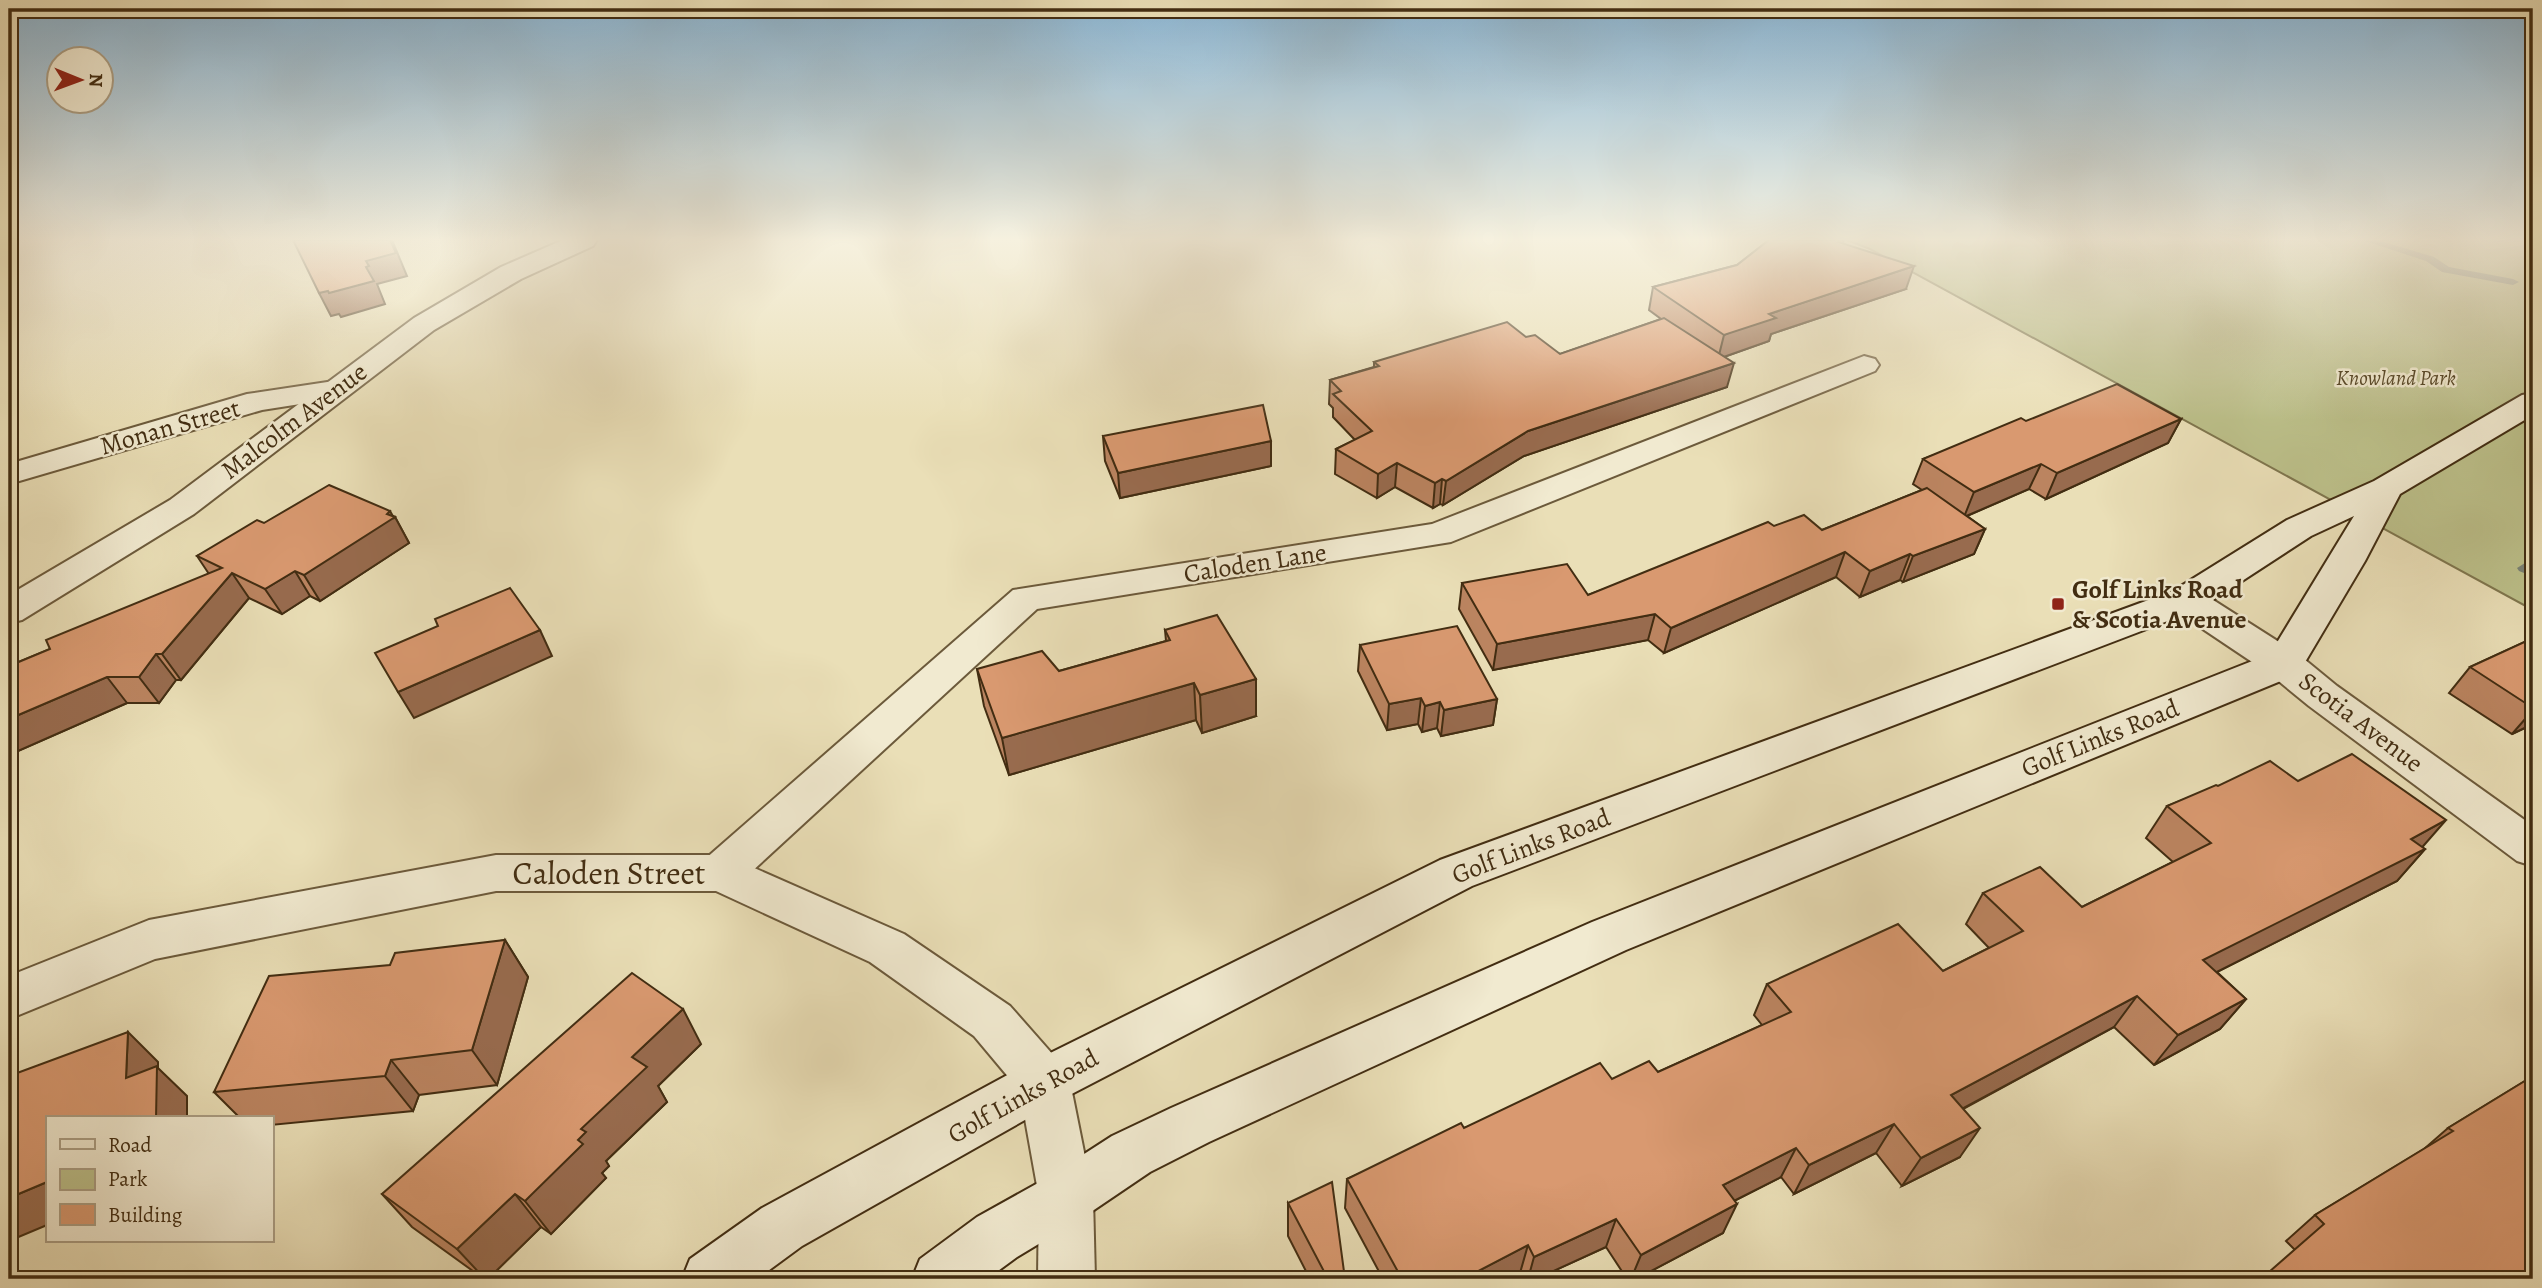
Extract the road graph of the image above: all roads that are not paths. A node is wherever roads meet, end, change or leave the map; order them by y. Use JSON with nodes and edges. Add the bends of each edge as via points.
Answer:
{"nodes":[{"id":1,"x":465,"y":300,"type":"edge"},
{"id":2,"x":1864,"y":365,"type":"dead end"},
{"id":3,"x":334,"y":390,"type":"junction"},
{"id":4,"x":2533,"y":402,"type":"edge"},
{"id":5,"x":9,"y":474,"type":"edge"},
{"id":6,"x":2386,"y":488,"type":"junction"},
{"id":7,"x":2186,"y":600,"type":"junction"},
{"id":8,"x":9,"y":611,"type":"edge"},
{"id":9,"x":2284,"y":664,"type":"junction"},
{"id":10,"x":2533,"y":849,"type":"edge"},
{"id":11,"x":720,"y":873,"type":"junction"},
{"id":12,"x":9,"y":998,"type":"edge"},
{"id":13,"x":1044,"y":1082,"type":"junction"},
{"id":14,"x":1066,"y":1196,"type":"junction"},
{"id":15,"x":710,"y":1279,"type":"edge"},
{"id":16,"x":940,"y":1279,"type":"edge"},
{"id":17,"x":1067,"y":1279,"type":"edge"}],
"edges":[{"from":1,"to":3,"type":"street","name":"Malcolm Avenue"},
{"from":2,"to":11,"type":"street","name":"Caloden Lane","via":[[1438,534],[1026,599]]},
{"from":3,"to":5,"type":"street","name":"Monan Street","via":[[258,401]]},
{"from":3,"to":8,"type":"street","name":"Malcolm Avenue","via":[[182,507]]},
{"from":4,"to":6,"type":"street","name":"Golf Links Road"},
{"from":6,"to":7,"type":"street","name":"Golf Links Road","via":[[2299,528]]},
{"from":6,"to":9,"type":"street"},
{"from":7,"to":9,"type":"street","name":"Scotia Avenue"},
{"from":7,"to":13,"type":"street","name":"Golf Links Road","via":[[1456,873]]},
{"from":9,"to":10,"type":"street","name":"Scotia Avenue"},
{"from":9,"to":14,"type":"street","name":"Golf Links Road","via":[[1609,936],[1155,1142]]},
{"from":11,"to":12,"type":"street","name":"Caloden Street","via":[[496,873],[149,940]]},
{"from":11,"to":13,"type":"street","name":"Caloden Street","via":[[887,948],[992,1021]]},
{"from":13,"to":14,"type":"street","name":"Caloden Street"},
{"from":13,"to":15,"type":"street","name":"Golf Links Road","via":[[782,1227]]},
{"from":14,"to":16,"type":"street","name":"Golf Links Road","via":[[997,1237]]},
{"from":14,"to":17,"type":"street","name":"Caloden Street"}]}
